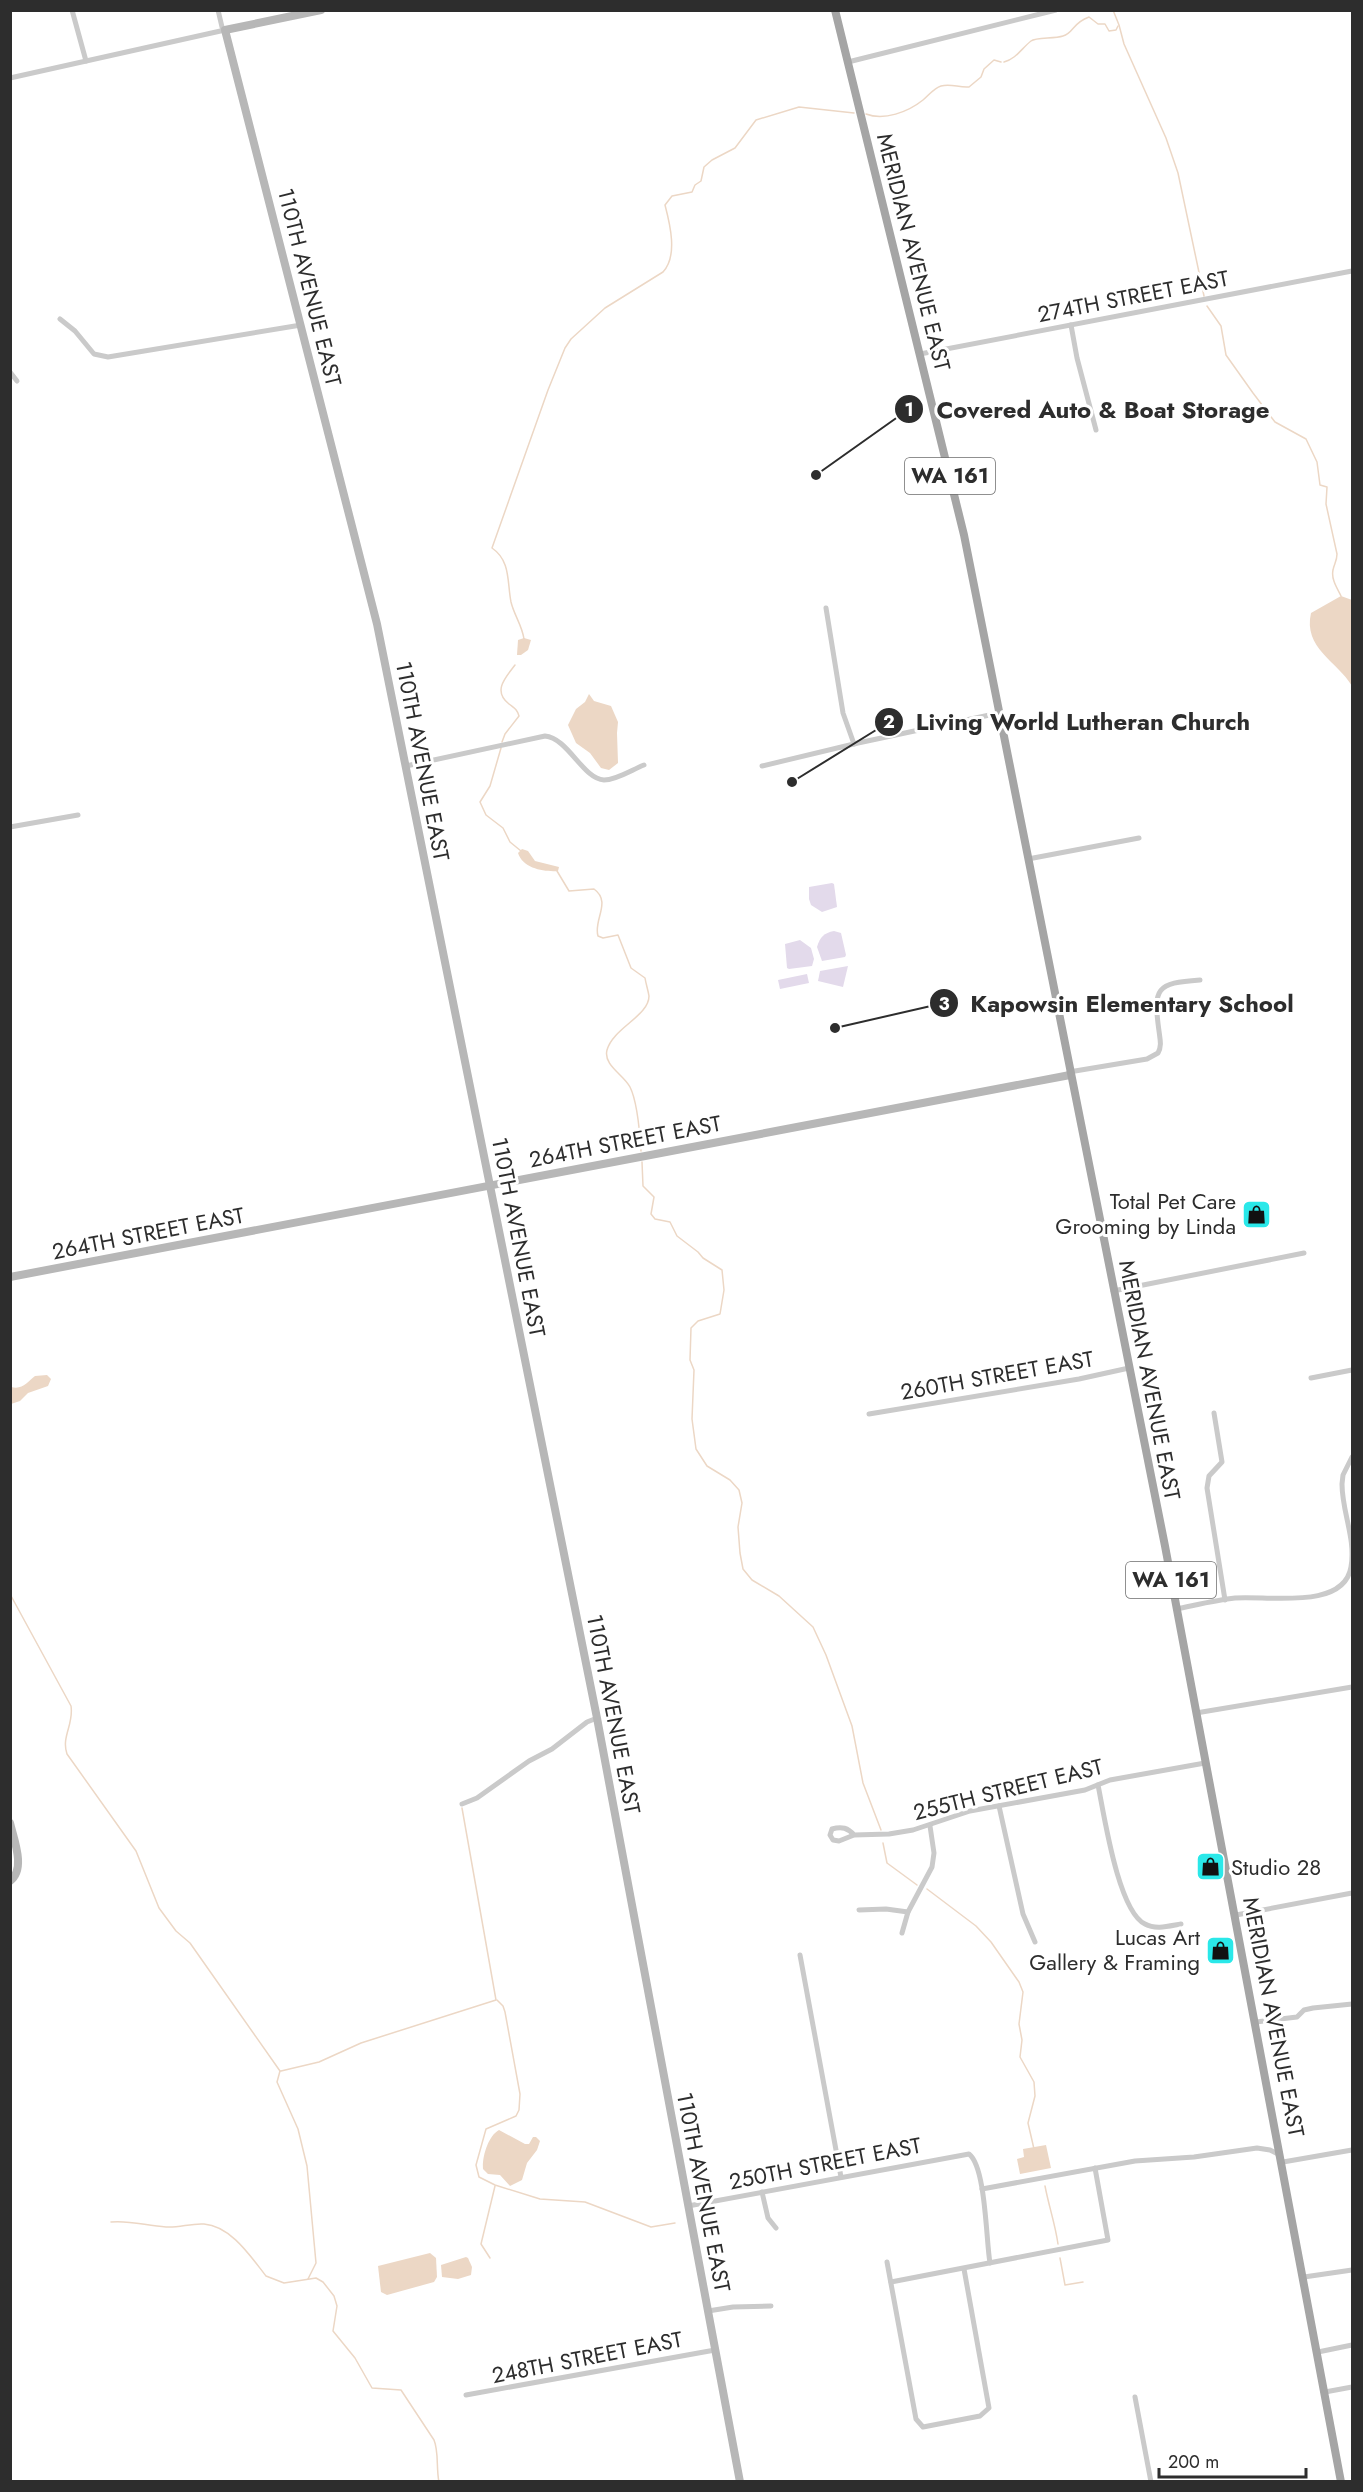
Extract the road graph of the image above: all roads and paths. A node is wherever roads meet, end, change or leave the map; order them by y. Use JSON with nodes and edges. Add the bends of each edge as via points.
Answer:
{"nodes":[{"id":1,"x":72,"y":10,"type":"edge"},
{"id":2,"x":218,"y":10,"type":"edge"},
{"id":3,"x":321,"y":10,"type":"edge"},
{"id":4,"x":835,"y":10,"type":"edge"},
{"id":5,"x":1056,"y":10,"type":"edge"},
{"id":6,"x":225,"y":30,"type":"junction"},
{"id":7,"x":86,"y":62,"type":"junction"},
{"id":8,"x":848,"y":62,"type":"junction"},
{"id":9,"x":10,"y":78,"type":"edge"},
{"id":10,"x":1353,"y":271,"type":"edge"},
{"id":11,"x":60,"y":319,"type":"dead end"},
{"id":12,"x":301,"y":325,"type":"junction"},
{"id":13,"x":1071,"y":325,"type":"junction"},
{"id":14,"x":920,"y":354,"type":"junction"},
{"id":15,"x":10,"y":372,"type":"edge"},
{"id":16,"x":16,"y":381,"type":"dead end"},
{"id":17,"x":1096,"y":430,"type":"dead end"},
{"id":18,"x":826,"y":608,"type":"dead end"},
{"id":19,"x":999,"y":713,"type":"junction"},
{"id":20,"x":854,"y":744,"type":"junction"},
{"id":21,"x":644,"y":765,"type":"dead end"},
{"id":22,"x":406,"y":766,"type":"junction"},
{"id":23,"x":762,"y":766,"type":"dead end"},
{"id":24,"x":78,"y":815,"type":"dead end"},
{"id":25,"x":10,"y":828,"type":"edge"},
{"id":26,"x":1138,"y":838,"type":"dead end"},
{"id":27,"x":1027,"y":859,"type":"junction"},
{"id":28,"x":1200,"y":980,"type":"dead end"},
{"id":29,"x":1069,"y":1074,"type":"junction"},
{"id":30,"x":490,"y":1185,"type":"junction"},
{"id":31,"x":1304,"y":1253,"type":"dead end"},
{"id":32,"x":10,"y":1277,"type":"edge"},
{"id":33,"x":1113,"y":1291,"type":"junction"},
{"id":34,"x":1129,"y":1368,"type":"junction"},
{"id":35,"x":1353,"y":1370,"type":"edge"},
{"id":36,"x":1311,"y":1378,"type":"dead end"},
{"id":37,"x":1214,"y":1413,"type":"dead end"},
{"id":38,"x":869,"y":1414,"type":"dead end"},
{"id":39,"x":1353,"y":1457,"type":"edge"},
{"id":40,"x":1225,"y":1600,"type":"junction"},
{"id":41,"x":1176,"y":1609,"type":"junction"},
{"id":42,"x":1353,"y":1687,"type":"edge"},
{"id":43,"x":1196,"y":1713,"type":"junction"},
{"id":44,"x":597,"y":1718,"type":"junction"},
{"id":45,"x":1205,"y":1763,"type":"junction"},
{"id":46,"x":1098,"y":1785,"type":"junction"},
{"id":47,"x":462,"y":1804,"type":"dead end"},
{"id":48,"x":999,"y":1806,"type":"junction"},
{"id":49,"x":10,"y":1823,"type":"edge"},
{"id":50,"x":930,"y":1826,"type":"junction"},
{"id":51,"x":854,"y":1835,"type":"dead end"},
{"id":52,"x":14,"y":1877,"type":"edge"},
{"id":53,"x":1353,"y":1893,"type":"edge"},
{"id":54,"x":859,"y":1910,"type":"dead end"},
{"id":55,"x":908,"y":1912,"type":"junction"},
{"id":56,"x":1236,"y":1915,"type":"junction"},
{"id":57,"x":1181,"y":1924,"type":"dead end"},
{"id":58,"x":902,"y":1934,"type":"dead end"},
{"id":59,"x":1035,"y":1942,"type":"dead end"},
{"id":60,"x":800,"y":1955,"type":"dead end"},
{"id":61,"x":1353,"y":2004,"type":"edge"},
{"id":62,"x":1256,"y":2022,"type":"junction"},
{"id":63,"x":1353,"y":2150,"type":"edge"},
{"id":64,"x":1282,"y":2159,"type":"junction"},
{"id":65,"x":1095,"y":2168,"type":"junction"},
{"id":66,"x":841,"y":2177,"type":"junction"},
{"id":67,"x":982,"y":2189,"type":"junction"},
{"id":68,"x":762,"y":2192,"type":"junction"},
{"id":69,"x":688,"y":2206,"type":"junction"},
{"id":70,"x":776,"y":2228,"type":"dead end"},
{"id":71,"x":888,"y":2262,"type":"dead end"},
{"id":72,"x":990,"y":2263,"type":"junction"},
{"id":73,"x":964,"y":2269,"type":"junction"},
{"id":74,"x":1353,"y":2270,"type":"edge"},
{"id":75,"x":1304,"y":2277,"type":"junction"},
{"id":76,"x":891,"y":2282,"type":"junction"},
{"id":77,"x":771,"y":2306,"type":"dead end"},
{"id":78,"x":708,"y":2312,"type":"junction"},
{"id":79,"x":1353,"y":2345,"type":"edge"},
{"id":80,"x":715,"y":2350,"type":"junction"},
{"id":81,"x":1318,"y":2352,"type":"junction"},
{"id":82,"x":1353,"y":2387,"type":"edge"},
{"id":83,"x":1325,"y":2392,"type":"junction"},
{"id":84,"x":466,"y":2395,"type":"dead end"},
{"id":85,"x":1135,"y":2397,"type":"dead end"},
{"id":86,"x":740,"y":2481,"type":"edge"},
{"id":87,"x":1151,"y":2481,"type":"edge"},
{"id":88,"x":1341,"y":2481,"type":"edge"}],
"edges":[{"from":1,"to":7,"type":"street"},
{"from":2,"to":6,"type":"street","name":"110TH AVENUE EAST"},
{"from":3,"to":6,"type":"street"},
{"from":4,"to":8,"type":"main road","name":"MERIDIAN AVENUE EAST","number":"WA 161"},
{"from":5,"to":8,"type":"street"},
{"from":6,"to":7,"type":"street"},
{"from":6,"to":12,"type":"street","name":"110TH AVENUE EAST"},
{"from":7,"to":9,"type":"street"},
{"from":8,"to":14,"type":"main road","name":"MERIDIAN AVENUE EAST","number":"WA 161"},
{"from":10,"to":13,"type":"street","name":"274TH STREET EAST"},
{"from":11,"to":12,"type":"street","via":[[94,354],[108,357]]},
{"from":12,"to":22,"type":"street","name":"110TH AVENUE EAST","via":[[372,603]]},
{"from":13,"to":14,"type":"street","name":"274TH STREET EAST"},
{"from":13,"to":17,"type":"street"},
{"from":14,"to":19,"type":"main road","name":"MERIDIAN AVENUE EAST","number":"WA 161","via":[[959,515]]},
{"from":15,"to":16,"type":"street"},
{"from":18,"to":20,"type":"street","via":[[843,713]]},
{"from":19,"to":20,"type":"street"},
{"from":19,"to":27,"type":"main road","name":"MERIDIAN AVENUE EAST","number":"WA 161"},
{"from":20,"to":23,"type":"street"},
{"from":21,"to":22,"type":"street","via":[[601,779],[557,740],[545,736]]},
{"from":22,"to":30,"type":"street","name":"110TH AVENUE EAST"},
{"from":24,"to":25,"type":"street"},
{"from":26,"to":27,"type":"street"},
{"from":27,"to":29,"type":"main road","name":"MERIDIAN AVENUE EAST","number":"WA 161"},
{"from":28,"to":29,"type":"street","via":[[1165,986],[1158,992],[1161,1043],[1153,1056]]},
{"from":29,"to":30,"type":"street","name":"264TH STREET EAST"},
{"from":29,"to":33,"type":"main road","name":"MERIDIAN AVENUE EAST","number":"WA 161"},
{"from":30,"to":32,"type":"street","name":"264TH STREET EAST"},
{"from":30,"to":44,"type":"street","name":"110TH AVENUE EAST"},
{"from":31,"to":33,"type":"street"},
{"from":33,"to":34,"type":"main road","name":"MERIDIAN AVENUE EAST","number":"WA 161"},
{"from":34,"to":38,"type":"street","name":"260TH STREET EAST"},
{"from":34,"to":41,"type":"main road","name":"MERIDIAN AVENUE EAST","number":"WA 161"},
{"from":35,"to":36,"type":"street"},
{"from":37,"to":40,"type":"street","via":[[1222,1462],[1209,1476],[1207,1488]]},
{"from":39,"to":40,"type":"street","via":[[1342,1484],[1352,1552],[1345,1581],[1331,1592],[1285,1600]]},
{"from":40,"to":41,"type":"street"},
{"from":41,"to":43,"type":"main road","name":"MERIDIAN AVENUE EAST","number":"WA 161"},
{"from":42,"to":43,"type":"street"},
{"from":43,"to":45,"type":"main road","name":"MERIDIAN AVENUE EAST","number":"WA 161"},
{"from":44,"to":47,"type":"street"},
{"from":44,"to":69,"type":"street","name":"110TH AVENUE EAST"},
{"from":45,"to":46,"type":"street","name":"255TH STREET EAST"},
{"from":45,"to":56,"type":"main road","name":"MERIDIAN AVENUE EAST","number":"WA 161"},
{"from":46,"to":48,"type":"street","name":"255TH STREET EAST"},
{"from":46,"to":57,"type":"street","via":[[1129,1906],[1139,1920],[1150,1926]]},
{"from":48,"to":50,"type":"street","name":"255TH STREET EAST","via":[[960,1813]]},
{"from":48,"to":59,"type":"street","via":[[1023,1914]]},
{"from":49,"to":52,"type":"street","via":[[18,1861]]},
{"from":50,"to":51,"type":"street","name":"255TH STREET EAST","via":[[889,1834]]},
{"from":50,"to":55,"type":"street","via":[[932,1867]]},
{"from":53,"to":56,"type":"street"},
{"from":54,"to":55,"type":"street"},
{"from":55,"to":58,"type":"street"},
{"from":56,"to":62,"type":"main road","name":"MERIDIAN AVENUE EAST","number":"WA 161"},
{"from":60,"to":66,"type":"street"},
{"from":61,"to":62,"type":"street","via":[[1312,2008],[1297,2017]]},
{"from":62,"to":64,"type":"main road","name":"MERIDIAN AVENUE EAST","number":"WA 161"},
{"from":63,"to":64,"type":"street"},
{"from":64,"to":65,"type":"street","via":[[1270,2150],[1251,2148]]},
{"from":64,"to":75,"type":"main road","name":"MERIDIAN AVENUE EAST","number":"WA 161"},
{"from":65,"to":67,"type":"street"},
{"from":65,"to":72,"type":"street","via":[[1108,2240]]},
{"from":66,"to":67,"type":"street","name":"250TH STREET EAST","via":[[969,2154]]},
{"from":66,"to":68,"type":"street","name":"250TH STREET EAST"},
{"from":67,"to":72,"type":"street"},
{"from":68,"to":69,"type":"street","name":"250TH STREET EAST"},
{"from":68,"to":70,"type":"street","via":[[768,2218]]},
{"from":69,"to":78,"type":"street","name":"110TH AVENUE EAST"},
{"from":71,"to":76,"type":"street"},
{"from":72,"to":73,"type":"street"},
{"from":73,"to":76,"type":"street"},
{"from":73,"to":76,"type":"street","via":[[989,2405],[980,2416],[921,2426],[916,2419]]},
{"from":74,"to":75,"type":"street"},
{"from":75,"to":81,"type":"main road","name":"MERIDIAN AVENUE EAST","number":"WA 161"},
{"from":77,"to":78,"type":"street","name":"248TH STREET EAST"},
{"from":78,"to":80,"type":"street","name":"110TH AVENUE EAST"},
{"from":79,"to":81,"type":"street"},
{"from":80,"to":84,"type":"street","name":"248TH STREET EAST"},
{"from":80,"to":86,"type":"street","name":"110TH AVENUE EAST"},
{"from":81,"to":83,"type":"main road","name":"MERIDIAN AVENUE EAST","number":"WA 161"},
{"from":82,"to":83,"type":"street"},
{"from":83,"to":88,"type":"main road","name":"MERIDIAN AVENUE EAST","number":"WA 161"},
{"from":85,"to":87,"type":"street"}]}
